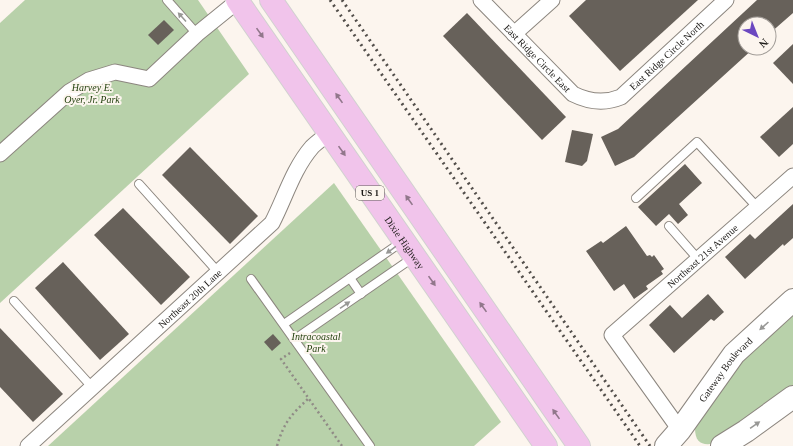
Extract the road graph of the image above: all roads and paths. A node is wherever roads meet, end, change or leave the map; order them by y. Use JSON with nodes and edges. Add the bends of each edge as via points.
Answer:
{"nodes":[{"id":1,"x":166,"y":0,"type":"edge"},
{"id":2,"x":238,"y":0,"type":"edge"},
{"id":3,"x":271,"y":0,"type":"edge"},
{"id":4,"x":481,"y":0,"type":"edge"},
{"id":5,"x":552,"y":0,"type":"edge"},
{"id":6,"x":726,"y":0,"type":"edge"},
{"id":7,"x":197,"y":34,"type":"junction"},
{"id":8,"x":514,"y":34,"type":"junction"},
{"id":9,"x":603,"y":101,"type":"joint"},
{"id":10,"x":329,"y":133,"type":"junction"},
{"id":11,"x":0,"y":154,"type":"edge"},
{"id":12,"x":793,"y":176,"type":"edge"},
{"id":13,"x":139,"y":184,"type":"dead end"},
{"id":14,"x":636,"y":198,"type":"dead end"},
{"id":15,"x":757,"y":207,"type":"junction"},
{"id":16,"x":669,"y":226,"type":"dead end"},
{"id":17,"x":409,"y":248,"type":"junction"},
{"id":18,"x":698,"y":259,"type":"junction"},
{"id":19,"x":218,"y":272,"type":"junction"},
{"id":20,"x":350,"y":278,"type":"junction"},
{"id":21,"x":251,"y":279,"type":"dead end"},
{"id":22,"x":362,"y":294,"type":"junction"},
{"id":23,"x":793,"y":300,"type":"edge"},
{"id":24,"x":14,"y":302,"type":"dead end"},
{"id":25,"x":284,"y":324,"type":"junction"},
{"id":26,"x":295,"y":339,"type":"junction"},
{"id":27,"x":291,"y":353,"type":"dead end"},
{"id":28,"x":92,"y":387,"type":"junction"},
{"id":29,"x":793,"y":397,"type":"edge"},
{"id":30,"x":309,"y":398,"type":"junction"},
{"id":31,"x":673,"y":438,"type":"edge"},
{"id":32,"x":28,"y":446,"type":"edge"},
{"id":33,"x":277,"y":446,"type":"edge"},
{"id":34,"x":342,"y":446,"type":"edge"},
{"id":35,"x":370,"y":446,"type":"edge"},
{"id":36,"x":546,"y":446,"type":"edge"},
{"id":37,"x":579,"y":446,"type":"edge"},
{"id":38,"x":722,"y":446,"type":"edge"}],
"edges":[{"from":7,"to":1,"type":"lane","one_way":true},
{"from":2,"to":7,"type":"street"},
{"from":2,"to":10,"type":"main road","name":"Dixie Highway","number":"US 1","one_way":true},
{"from":37,"to":3,"type":"main road","number":"US 1","one_way":true},
{"from":4,"to":8,"type":"street","name":"East Ridge Circle East"},
{"from":5,"to":8,"type":"street"},
{"from":6,"to":9,"type":"street","name":"East Ridge Circle North","via":[[621,97]]},
{"from":7,"to":11,"type":"street","via":[[149,79],[115,72],[89,80],[69,92]]},
{"from":8,"to":9,"type":"street","name":"East Ridge Circle East","via":[[574,94],[591,101]]},
{"from":10,"to":17,"type":"main road","name":"Dixie Highway","number":"US 1","one_way":true},
{"from":10,"to":19,"type":"street","name":"Northeast 20th Lane","via":[[311,148],[296,172],[272,223]]},
{"from":12,"to":15,"type":"street","name":"Northeast 21st Avenue"},
{"from":13,"to":19,"type":"lane"},
{"from":14,"to":15,"type":"lane","via":[[697,142]]},
{"from":15,"to":18,"type":"street","name":"Northeast 21st Avenue"},
{"from":16,"to":18,"type":"lane"},
{"from":17,"to":20,"type":"lane","one_way":true},
{"from":17,"to":22,"type":"lane"},
{"from":17,"to":36,"type":"main road","name":"Dixie Highway","number":"US 1","one_way":true},
{"from":18,"to":31,"type":"street","name":"Northeast 21st Avenue","via":[[612,335]]},
{"from":19,"to":28,"type":"street","name":"Northeast 20th Lane"},
{"from":20,"to":22,"type":"lane"},
{"from":20,"to":25,"type":"lane"},
{"from":21,"to":25,"type":"lane"},
{"from":26,"to":22,"type":"lane","one_way":true},
{"from":23,"to":31,"type":"main road","name":"Gateway Boulevard","one_way":true,"via":[[734,354]]},
{"from":24,"to":28,"type":"lane"},
{"from":25,"to":26,"type":"lane"},
{"from":26,"to":35,"type":"lane"},
{"from":27,"to":30,"type":"path","via":[[281,359]]},
{"from":28,"to":32,"type":"street","name":"Northeast 20th Lane"},
{"from":38,"to":29,"type":"main road","one_way":true},
{"from":30,"to":33,"type":"path","via":[[286,422]]},
{"from":30,"to":34,"type":"path"}]}
